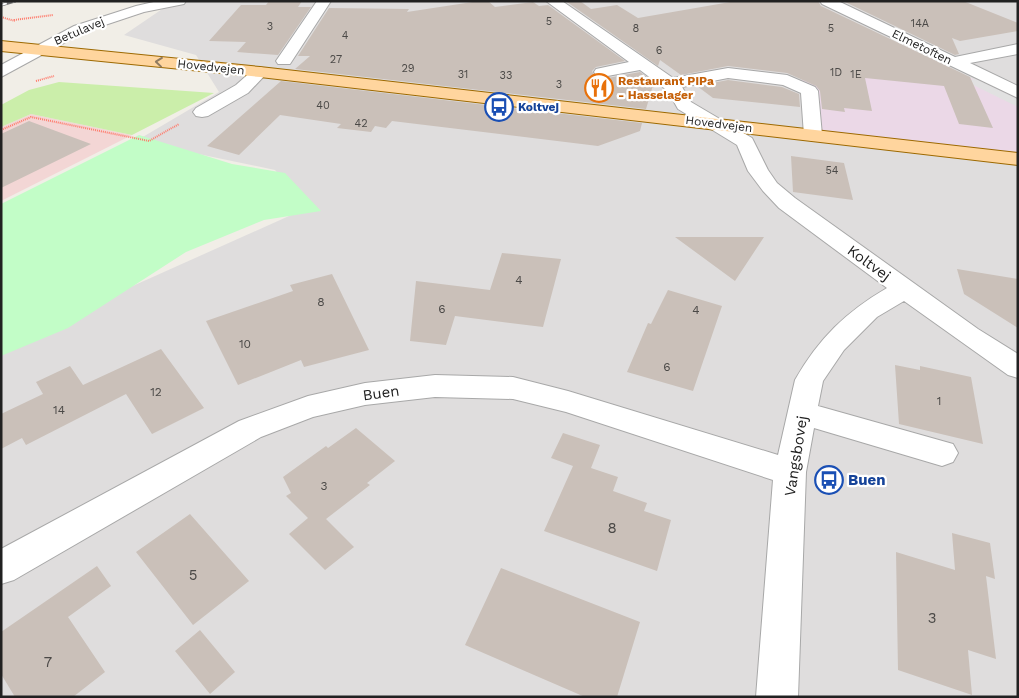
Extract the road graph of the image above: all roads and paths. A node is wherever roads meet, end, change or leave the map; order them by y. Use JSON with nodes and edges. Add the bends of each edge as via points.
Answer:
{"nodes":[{"id":1,"x":179,"y":1,"type":"edge"},
{"id":2,"x":324,"y":1,"type":"edge"},
{"id":3,"x":553,"y":1,"type":"edge"},
{"id":4,"x":827,"y":1,"type":"edge"},
{"id":5,"x":119,"y":16,"type":"junction"},
{"id":6,"x":1,"y":46,"type":"edge"},
{"id":7,"x":1018,"y":49,"type":"edge"},
{"id":8,"x":61,"y":52,"type":"junction"},
{"id":9,"x":40,"y":56,"type":"junction"},
{"id":10,"x":1,"y":59,"type":"edge"},
{"id":11,"x":20,"y":61,"type":"junction"},
{"id":12,"x":284,"y":61,"type":"dead end"},
{"id":13,"x":953,"y":62,"type":"junction"},
{"id":14,"x":643,"y":65,"type":"junction"},
{"id":15,"x":1,"y":72,"type":"edge"},
{"id":16,"x":602,"y":72,"type":"dead end"},
{"id":17,"x":60,"y":74,"type":"dead end"},
{"id":18,"x":255,"y":76,"type":"junction"},
{"id":19,"x":32,"y":82,"type":"dead end"},
{"id":20,"x":670,"y":84,"type":"junction"},
{"id":21,"x":1,"y":87,"type":"edge"},
{"id":22,"x":1018,"y":93,"type":"edge"},
{"id":23,"x":202,"y":112,"type":"joint"},
{"id":24,"x":714,"y":123,"type":"junction"},
{"id":25,"x":1,"y":130,"type":"edge"},
{"id":26,"x":813,"y":135,"type":"junction"},
{"id":27,"x":1018,"y":158,"type":"edge"},
{"id":28,"x":905,"y":289,"type":"junction"},
{"id":29,"x":1018,"y":368,"type":"edge"},
{"id":30,"x":802,"y":414,"type":"junction"},
{"id":31,"x":942,"y":453,"type":"dead end"},
{"id":32,"x":790,"y":472,"type":"junction"},
{"id":33,"x":1,"y":568,"type":"edge"},
{"id":34,"x":777,"y":697,"type":"edge"}],
"edges":[{"from":1,"to":5,"type":"street","name":"Betulavej"},
{"from":2,"to":12,"type":"street"},
{"from":3,"to":14,"type":"street"},
{"from":4,"to":13,"type":"street","name":"Elmetoften"},
{"from":5,"to":8,"type":"street","name":"Betulavej"},
{"from":5,"to":9,"type":"street","name":"Betulavej","via":[[79,29]]},
{"from":6,"to":9,"type":"main road","name":"Hovedvejen"},
{"from":7,"to":13,"type":"street"},
{"from":8,"to":9,"type":"street","name":"Betulavej"},
{"from":18,"to":8,"type":"main road","name":"Hovedvejen","one_way":true},
{"from":9,"to":11,"type":"main road","name":"Hovedvejen"},
{"from":9,"to":18,"type":"main road","name":"Hovedvejen"},
{"from":9,"to":21,"type":"street"},
{"from":10,"to":11,"type":"main road","name":"Hovedvejen"},
{"from":11,"to":15,"type":"street"},
{"from":13,"to":22,"type":"street","name":"Elmetoften"},
{"from":14,"to":16,"type":"street"},
{"from":14,"to":20,"type":"street"},
{"from":17,"to":19,"type":"path"},
{"from":18,"to":23,"type":"street","via":[[242,89]]},
{"from":18,"to":24,"type":"main road","name":"Hovedvejen","via":[[421,90]]},
{"from":20,"to":24,"type":"street","name":"Koltvej","via":[[684,105]]},
{"from":20,"to":26,"type":"street","via":[[728,73],[787,80],[809,91]]},
{"from":23,"to":25,"type":"path","via":[[148,141],[31,117]]},
{"from":24,"to":26,"type":"main road","name":"Hovedvejen"},
{"from":24,"to":28,"type":"street","name":"Koltvej","via":[[745,142],[758,171],[787,203]]},
{"from":26,"to":27,"type":"main road","name":"Hovedvejen"},
{"from":28,"to":29,"type":"street","name":"Koltvej"},
{"from":28,"to":30,"type":"street","name":"Vangsbovej","via":[[868,312],[834,342],[809,380]]},
{"from":30,"to":31,"type":"street"},
{"from":30,"to":32,"type":"street","name":"Vangsbovej"},
{"from":32,"to":33,"type":"street","name":"Buen","via":[[568,402],[513,388],[435,386],[365,394],[308,407],[250,429]]},
{"from":32,"to":34,"type":"street","name":"Vangsbovej"}]}
